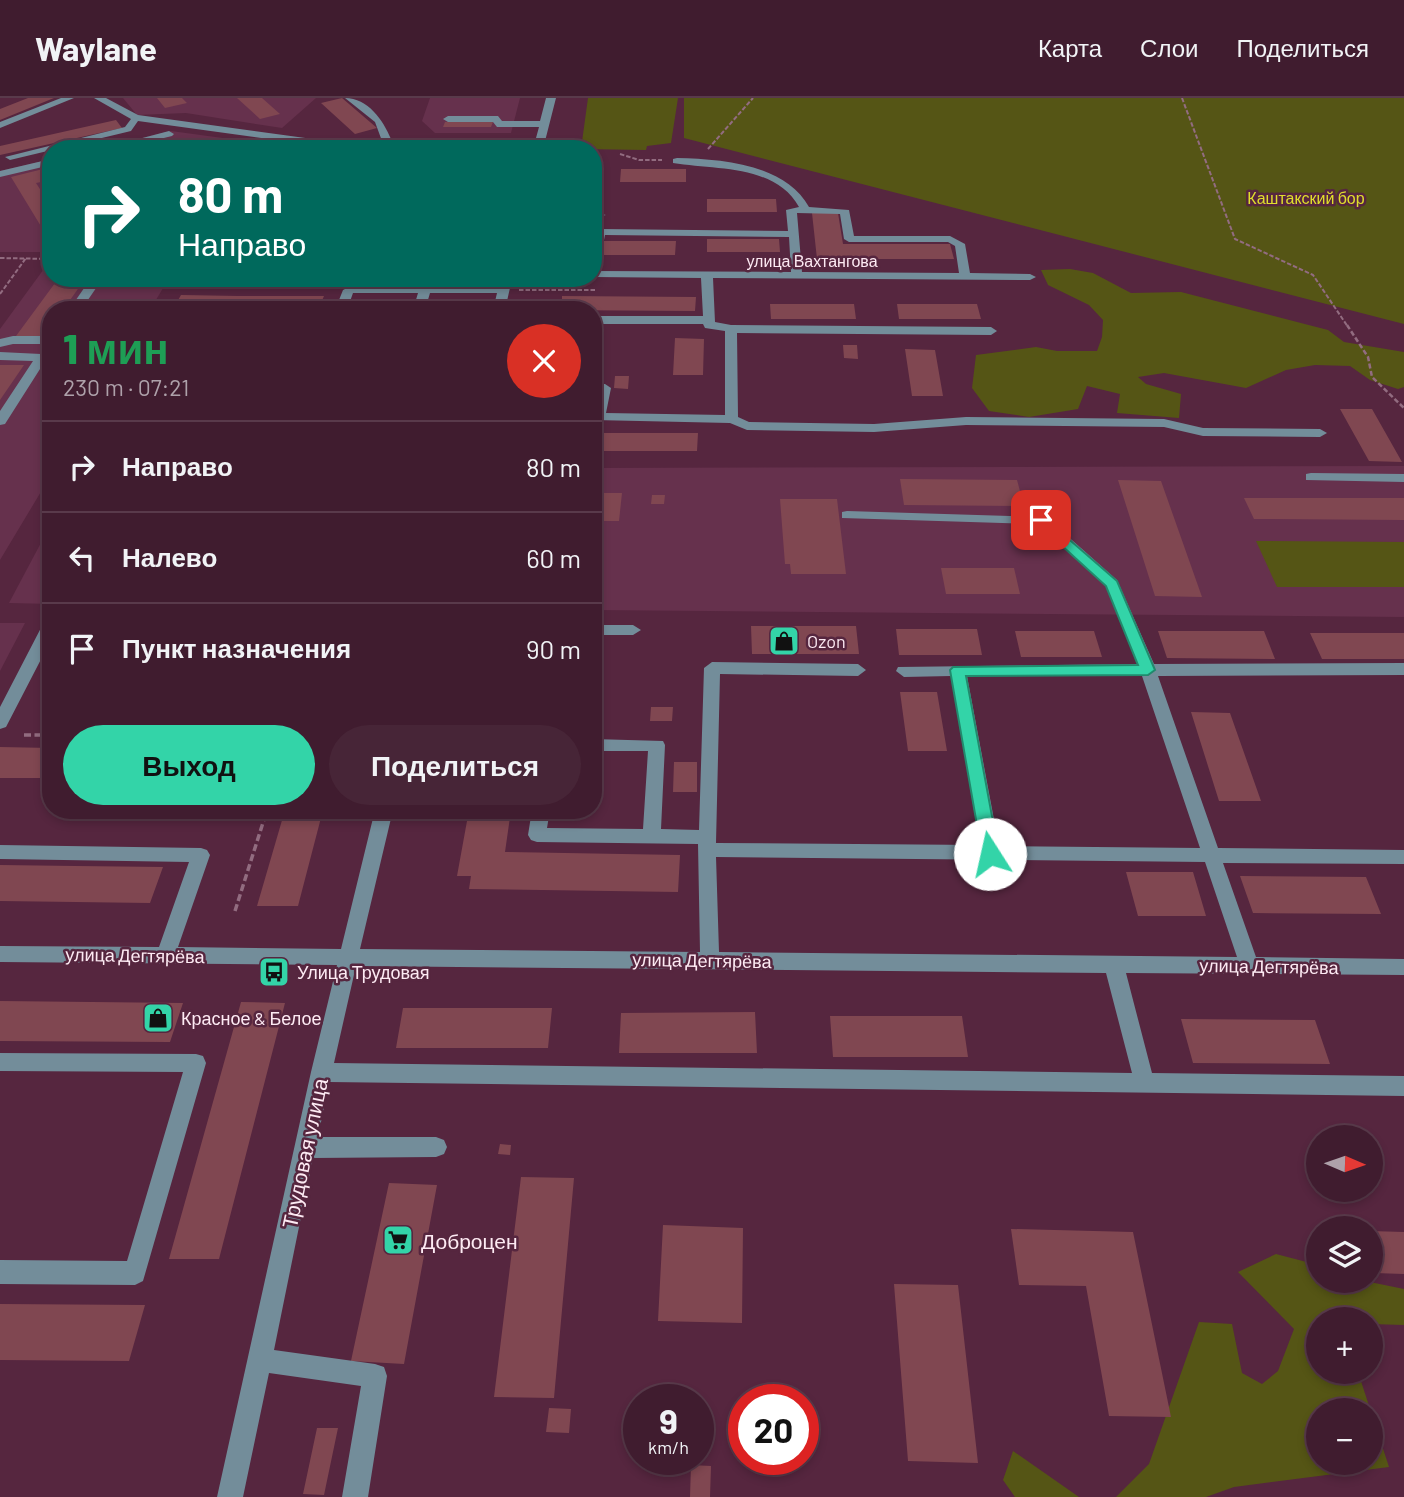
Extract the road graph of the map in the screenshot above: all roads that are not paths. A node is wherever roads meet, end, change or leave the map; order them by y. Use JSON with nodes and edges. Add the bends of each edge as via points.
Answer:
{"nodes":[{"id":1,"x":69,"y":98,"type":"edge"},
{"id":2,"x":99,"y":98,"type":"edge"},
{"id":3,"x":350,"y":98,"type":"edge"},
{"id":4,"x":551,"y":98,"type":"edge"},
{"id":5,"x":136,"y":118,"type":"junction"},
{"id":6,"x":448,"y":119,"type":"dead end"},
{"id":7,"x":545,"y":124,"type":"junction"},
{"id":8,"x":0,"y":125,"type":"edge"},
{"id":9,"x":128,"y":129,"type":"junction"},
{"id":10,"x":169,"y":134,"type":"dead end"},
{"id":11,"x":82,"y":140,"type":"edge"},
{"id":12,"x":139,"y":140,"type":"edge"},
{"id":13,"x":144,"y":140,"type":"edge"},
{"id":14,"x":298,"y":140,"type":"edge"},
{"id":15,"x":386,"y":140,"type":"edge"},
{"id":16,"x":541,"y":140,"type":"edge"},
{"id":17,"x":42,"y":149,"type":"edge"},
{"id":18,"x":10,"y":157,"type":"dead end"},
{"id":19,"x":677,"y":161,"type":"road end"},
{"id":20,"x":42,"y":164,"type":"edge"},
{"id":21,"x":0,"y":174,"type":"edge"},
{"id":22,"x":805,"y":209,"type":"junction"},
{"id":23,"x":602,"y":232,"type":"edge"},
{"id":24,"x":794,"y":234,"type":"junction"},
{"id":25,"x":602,"y":274,"type":"edge"},
{"id":26,"x":707,"y":275,"type":"junction"},
{"id":27,"x":797,"y":275,"type":"junction"},
{"id":28,"x":965,"y":276,"type":"junction"},
{"id":29,"x":1030,"y":277,"type":"dead end"},
{"id":30,"x":465,"y":287,"type":"edge"},
{"id":31,"x":425,"y":290,"type":"junction"},
{"id":32,"x":345,"y":301,"type":"edge"},
{"id":33,"x":422,"y":301,"type":"edge"},
{"id":34,"x":602,"y":320,"type":"edge"},
{"id":35,"x":708,"y":320,"type":"junction"},
{"id":36,"x":731,"y":329,"type":"junction"},
{"id":37,"x":992,"y":331,"type":"dead end"},
{"id":38,"x":42,"y":340,"type":"edge"},
{"id":39,"x":0,"y":343,"type":"edge"},
{"id":40,"x":0,"y":356,"type":"edge"},
{"id":41,"x":602,"y":418,"type":"edge"},
{"id":42,"x":732,"y":419,"type":"junction"},
{"id":43,"x":0,"y":421,"type":"edge"},
{"id":44,"x":1320,"y":433,"type":"dead end"},
{"id":45,"x":1311,"y":477,"type":"dead end"},
{"id":46,"x":1404,"y":478,"type":"edge"},
{"id":47,"x":848,"y":515,"type":"dead end"},
{"id":48,"x":602,"y":630,"type":"edge"},
{"id":49,"x":633,"y":630,"type":"dead end"},
{"id":50,"x":42,"y":641,"type":"edge"},
{"id":51,"x":1404,"y":669,"type":"edge"},
{"id":52,"x":858,"y":670,"type":"dead end"},
{"id":53,"x":958,"y":670,"type":"junction"},
{"id":54,"x":1148,"y":670,"type":"junction"},
{"id":55,"x":904,"y":671,"type":"dead end"},
{"id":56,"x":0,"y":723,"type":"edge"},
{"id":57,"x":602,"y":744,"type":"edge"},
{"id":58,"x":382,"y":819,"type":"edge"},
{"id":59,"x":540,"y":819,"type":"edge"},
{"id":60,"x":652,"y":836,"type":"junction"},
{"id":61,"x":707,"y":843,"type":"junction"},
{"id":62,"x":0,"y":852,"type":"edge"},
{"id":63,"x":990,"y":854,"type":"junction"},
{"id":64,"x":1211,"y":857,"type":"junction"},
{"id":65,"x":1404,"y":857,"type":"edge"},
{"id":66,"x":0,"y":954,"type":"edge"},
{"id":67,"x":166,"y":956,"type":"junction"},
{"id":68,"x":349,"y":957,"type":"junction"},
{"id":69,"x":709,"y":960,"type":"junction"},
{"id":70,"x":1115,"y":964,"type":"junction"},
{"id":71,"x":1249,"y":965,"type":"junction"},
{"id":72,"x":1404,"y":967,"type":"edge"},
{"id":73,"x":0,"y":1062,"type":"edge"},
{"id":74,"x":321,"y":1072,"type":"junction"},
{"id":75,"x":1144,"y":1081,"type":"junction"},
{"id":76,"x":1404,"y":1086,"type":"edge"},
{"id":77,"x":436,"y":1147,"type":"dead end"},
{"id":78,"x":305,"y":1148,"type":"junction"},
{"id":79,"x":0,"y":1272,"type":"edge"},
{"id":80,"x":260,"y":1360,"type":"junction"},
{"id":81,"x":230,"y":1497,"type":"edge"},
{"id":82,"x":355,"y":1497,"type":"edge"}],
"edges":[{"from":1,"to":8,"type":"street"},
{"from":2,"to":5,"type":"street"},
{"from":3,"to":15,"type":"street","via":[[379,121]]},
{"from":4,"to":7,"type":"street"},
{"from":5,"to":9,"type":"street"},
{"from":5,"to":14,"type":"street"},
{"from":6,"to":7,"type":"street"},
{"from":7,"to":16,"type":"street"},
{"from":9,"to":11,"type":"street"},
{"from":9,"to":12,"type":"street"},
{"from":10,"to":13,"type":"street"},
{"from":17,"to":18,"type":"street"},
{"from":19,"to":22,"type":"street","via":[[703,160],[781,183]]},
{"from":20,"to":21,"type":"street"},
{"from":22,"to":24,"type":"street","via":[[791,210]]},
{"from":22,"to":28,"type":"street","via":[[845,212],[849,239],[950,239],[960,244]]},
{"from":23,"to":24,"type":"street"},
{"from":24,"to":27,"type":"street"},
{"from":25,"to":26,"type":"street","name":"улица Вахтангова"},
{"from":26,"to":27,"type":"street","name":"улица Вахтангова"},
{"from":26,"to":35,"type":"street"},
{"from":27,"to":28,"type":"street","name":"улица Вахтангова"},
{"from":28,"to":29,"type":"street","name":"улица Вахтангова"},
{"from":30,"to":31,"type":"street"},
{"from":31,"to":32,"type":"street","via":[[349,290]]},
{"from":31,"to":33,"type":"street"},
{"from":34,"to":35,"type":"street"},
{"from":35,"to":36,"type":"street","via":[[709,325]]},
{"from":36,"to":37,"type":"street"},
{"from":36,"to":42,"type":"street"},
{"from":38,"to":39,"type":"street"},
{"from":40,"to":43,"type":"street","via":[[41,358]]},
{"from":41,"to":42,"type":"street"},
{"from":42,"to":44,"type":"street","via":[[747,426],[1151,423],[1203,432]]},
{"from":45,"to":46,"type":"street"},
{"from":47,"to":54,"type":"street","via":[[1041,520],[1112,584]]},
{"from":48,"to":49,"type":"street"},
{"from":50,"to":56,"type":"street"},
{"from":51,"to":54,"type":"street"},
{"from":52,"to":61,"type":"street","via":[[712,668]]},
{"from":53,"to":54,"type":"street"},
{"from":53,"to":55,"type":"street"},
{"from":53,"to":63,"type":"street"},
{"from":54,"to":64,"type":"street"},
{"from":57,"to":60,"type":"street","via":[[657,745]]},
{"from":58,"to":68,"type":"street","name":"Трудовая улица"},
{"from":59,"to":60,"type":"street","via":[[537,835]]},
{"from":60,"to":61,"type":"street"},
{"from":61,"to":63,"type":"street"},
{"from":61,"to":69,"type":"street"},
{"from":62,"to":67,"type":"street","via":[[201,855]]},
{"from":63,"to":64,"type":"street"},
{"from":64,"to":65,"type":"street"},
{"from":64,"to":71,"type":"street"},
{"from":66,"to":67,"type":"street","name":"улица Дегтярёва"},
{"from":67,"to":68,"type":"street","name":"улица Дегтярёва"},
{"from":68,"to":69,"type":"street","name":"улица Дегтярёва"},
{"from":68,"to":74,"type":"street","name":"Трудовая улица"},
{"from":69,"to":70,"type":"street","name":"улица Дегтярёва"},
{"from":70,"to":71,"type":"street","name":"улица Дегтярёва"},
{"from":70,"to":75,"type":"street"},
{"from":71,"to":72,"type":"street","name":"улица Дегтярёва"},
{"from":73,"to":79,"type":"street","via":[[197,1063],[135,1273]]},
{"from":74,"to":75,"type":"street"},
{"from":74,"to":78,"type":"street","name":"Трудовая улица"},
{"from":75,"to":76,"type":"street"},
{"from":77,"to":78,"type":"street"},
{"from":78,"to":80,"type":"street","name":"Трудовая улица"},
{"from":80,"to":81,"type":"street","name":"Трудовая улица"},
{"from":80,"to":82,"type":"street","via":[[374,1376]]}]}
